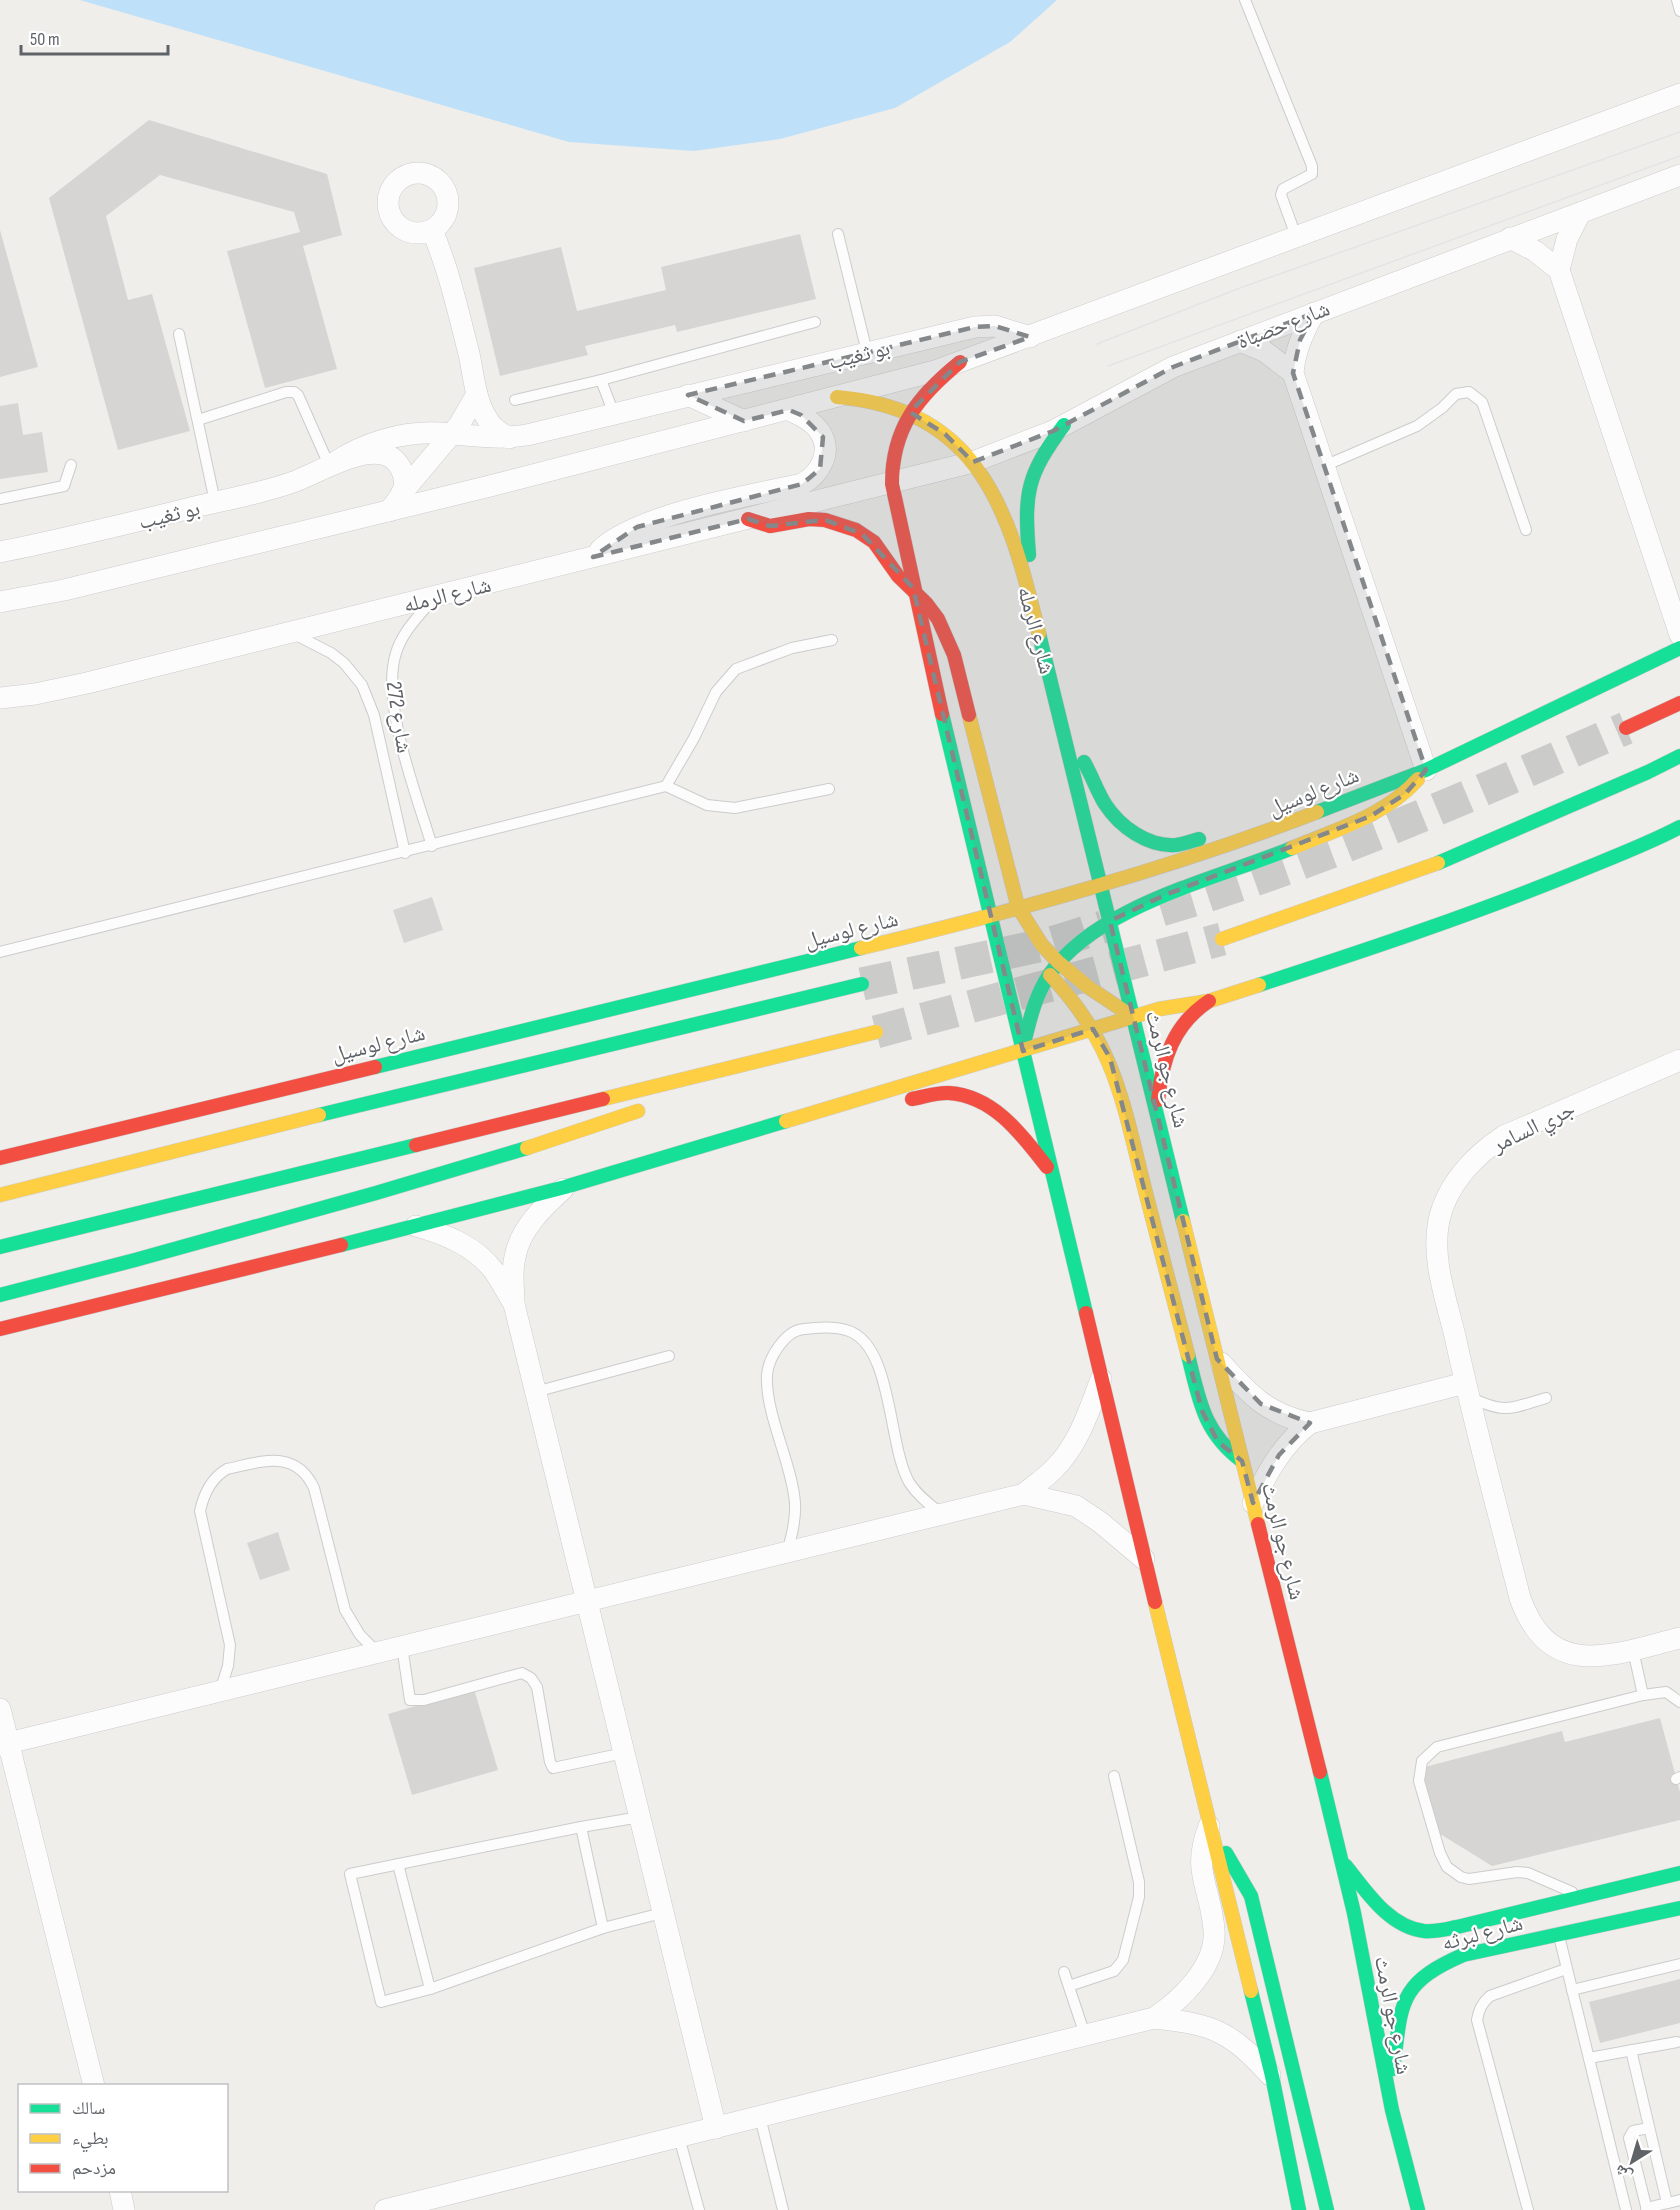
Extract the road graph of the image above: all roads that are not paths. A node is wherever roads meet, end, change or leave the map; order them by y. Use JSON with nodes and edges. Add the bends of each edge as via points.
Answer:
{"nodes":[{"id":1,"x":1245,"y":0,"type":"edge"},
{"id":2,"x":1677,"y":0,"type":"edge"},
{"id":3,"x":1680,"y":11,"type":"edge"},
{"id":4,"x":1680,"y":94,"type":"edge"},
{"id":5,"x":1680,"y":176,"type":"edge"},
{"id":6,"x":1580,"y":213,"type":"junction"},
{"id":7,"x":432,"y":230,"type":"dead end"},
{"id":8,"x":838,"y":234,"type":"dead end"},
{"id":9,"x":1296,"y":236,"type":"junction"},
{"id":10,"x":1510,"y":238,"type":"junction"},
{"id":11,"x":1558,"y":270,"type":"junction"},
{"id":12,"x":1314,"y":313,"type":"junction"},
{"id":13,"x":815,"y":322,"type":"dead end"},
{"id":14,"x":179,"y":334,"type":"dead end"},
{"id":15,"x":1029,"y":336,"type":"junction"},
{"id":16,"x":1240,"y":341,"type":"junction"},
{"id":17,"x":867,"y":352,"type":"junction"},
{"id":18,"x":960,"y":362,"type":"junction"},
{"id":19,"x":1293,"y":373,"type":"junction"},
{"id":20,"x":601,"y":380,"type":"junction"},
{"id":21,"x":477,"y":394,"type":"junction"},
{"id":22,"x":688,"y":395,"type":"junction"},
{"id":23,"x":837,"y":397,"type":"junction"},
{"id":24,"x":515,"y":400,"type":"dead end"},
{"id":25,"x":789,"y":410,"type":"junction"},
{"id":26,"x":910,"y":413,"type":"junction"},
{"id":27,"x":614,"y":414,"type":"junction"},
{"id":28,"x":198,"y":420,"type":"junction"},
{"id":29,"x":744,"y":421,"type":"junction"},
{"id":30,"x":1064,"y":425,"type":"junction"},
{"id":31,"x":452,"y":434,"type":"junction"},
{"id":32,"x":509,"y":438,"type":"junction"},
{"id":33,"x":973,"y":462,"type":"junction"},
{"id":34,"x":332,"y":464,"type":"junction"},
{"id":35,"x":71,"y":465,"type":"dead end"},
{"id":36,"x":1324,"y":466,"type":"junction"},
{"id":37,"x":892,"y":484,"type":"junction"},
{"id":38,"x":0,"y":499,"type":"edge"},
{"id":39,"x":215,"y":502,"type":"junction"},
{"id":40,"x":395,"y":502,"type":"junction"},
{"id":41,"x":748,"y":519,"type":"junction"},
{"id":42,"x":1526,"y":530,"type":"dead end"},
{"id":43,"x":0,"y":552,"type":"edge"},
{"id":44,"x":593,"y":557,"type":"junction"},
{"id":45,"x":913,"y":588,"type":"junction"},
{"id":46,"x":1027,"y":590,"type":"junction"},
{"id":47,"x":434,"y":598,"type":"junction"},
{"id":48,"x":0,"y":603,"type":"edge"},
{"id":49,"x":290,"y":632,"type":"junction"},
{"id":50,"x":1680,"y":635,"type":"edge"},
{"id":51,"x":832,"y":640,"type":"dead end"},
{"id":52,"x":1680,"y":648,"type":"edge"},
{"id":53,"x":0,"y":698,"type":"edge"},
{"id":54,"x":1680,"y":703,"type":"edge"},
{"id":55,"x":1626,"y":728,"type":"tunnel mouth"},
{"id":56,"x":1066,"y":739,"type":"junction"},
{"id":57,"x":1680,"y":756,"type":"edge"},
{"id":58,"x":1426,"y":770,"type":"junction"},
{"id":59,"x":666,"y":786,"type":"junction"},
{"id":60,"x":829,"y":789,"type":"dead end"},
{"id":61,"x":1680,"y":827,"type":"edge"},
{"id":62,"x":1262,"y":834,"type":"junction"},
{"id":63,"x":432,"y":846,"type":"junction"},
{"id":64,"x":405,"y":853,"type":"junction"},
{"id":65,"x":1101,"y":884,"type":"junction"},
{"id":66,"x":1018,"y":907,"type":"junction"},
{"id":67,"x":990,"y":915,"type":"junction"},
{"id":68,"x":1110,"y":921,"type":"junction"},
{"id":69,"x":1011,"y":933,"type":"dead end"},
{"id":70,"x":1222,"y":939,"type":"tunnel mouth"},
{"id":71,"x":0,"y":952,"type":"edge"},
{"id":72,"x":1058,"y":962,"type":"junction"},
{"id":73,"x":1046,"y":971,"type":"junction"},
{"id":74,"x":862,"y":984,"type":"tunnel mouth"},
{"id":75,"x":1209,"y":1001,"type":"junction"},
{"id":76,"x":1133,"y":1017,"type":"junction"},
{"id":77,"x":1093,"y":1029,"type":"junction"},
{"id":78,"x":876,"y":1032,"type":"tunnel mouth"},
{"id":79,"x":1023,"y":1051,"type":"junction"},
{"id":80,"x":1680,"y":1060,"type":"edge"},
{"id":81,"x":700,"y":1077,"type":"junction"},
{"id":82,"x":664,"y":1099,"type":"dead end"},
{"id":83,"x":852,"y":1102,"type":"junction"},
{"id":84,"x":647,"y":1107,"type":"dead end"},
{"id":85,"x":1157,"y":1115,"type":"junction"},
{"id":86,"x":0,"y":1158,"type":"edge"},
{"id":87,"x":1052,"y":1173,"type":"junction"},
{"id":88,"x":564,"y":1187,"type":"junction"},
{"id":89,"x":0,"y":1195,"type":"edge"},
{"id":90,"x":416,"y":1226,"type":"junction"},
{"id":91,"x":0,"y":1247,"type":"edge"},
{"id":92,"x":0,"y":1295,"type":"edge"},
{"id":93,"x":514,"y":1304,"type":"junction"},
{"id":94,"x":0,"y":1329,"type":"edge"},
{"id":95,"x":669,"y":1356,"type":"dead end"},
{"id":96,"x":1217,"y":1359,"type":"junction"},
{"id":97,"x":1101,"y":1379,"type":"junction"},
{"id":98,"x":1467,"y":1390,"type":"junction"},
{"id":99,"x":536,"y":1392,"type":"junction"},
{"id":100,"x":1546,"y":1398,"type":"dead end"},
{"id":101,"x":1310,"y":1423,"type":"junction"},
{"id":102,"x":1242,"y":1461,"type":"junction"},
{"id":103,"x":1023,"y":1494,"type":"junction"},
{"id":104,"x":1253,"y":1503,"type":"junction"},
{"id":105,"x":942,"y":1514,"type":"junction"},
{"id":106,"x":787,"y":1552,"type":"junction"},
{"id":107,"x":1144,"y":1559,"type":"junction"},
{"id":108,"x":587,"y":1601,"type":"junction"},
{"id":109,"x":1680,"y":1638,"type":"edge"},
{"id":110,"x":402,"y":1646,"type":"junction"},
{"id":111,"x":1633,"y":1650,"type":"junction"},
{"id":112,"x":378,"y":1653,"type":"junction"},
{"id":113,"x":220,"y":1691,"type":"junction"},
{"id":114,"x":1643,"y":1695,"type":"junction"},
{"id":115,"x":1680,"y":1702,"type":"edge"},
{"id":116,"x":0,"y":1709,"type":"edge"},
{"id":117,"x":4,"y":1744,"type":"edge"},
{"id":118,"x":624,"y":1753,"type":"junction"},
{"id":119,"x":1114,"y":1776,"type":"dead end"},
{"id":120,"x":640,"y":1817,"type":"junction"},
{"id":121,"x":1209,"y":1824,"type":"junction"},
{"id":122,"x":581,"y":1827,"type":"junction"},
{"id":123,"x":1342,"y":1861,"type":"junction"},
{"id":124,"x":398,"y":1864,"type":"junction"},
{"id":125,"x":1680,"y":1873,"type":"edge"},
{"id":126,"x":1584,"y":1897,"type":"junction"},
{"id":127,"x":1680,"y":1908,"type":"edge"},
{"id":128,"x":662,"y":1913,"type":"junction"},
{"id":129,"x":603,"y":1928,"type":"junction"},
{"id":130,"x":1558,"y":1934,"type":"junction"},
{"id":131,"x":1680,"y":1964,"type":"edge"},
{"id":132,"x":1566,"y":1969,"type":"junction"},
{"id":133,"x":1064,"y":1971,"type":"dead end"},
{"id":134,"x":1069,"y":1986,"type":"junction"},
{"id":135,"x":429,"y":1989,"type":"junction"},
{"id":136,"x":1572,"y":1990,"type":"junction"},
{"id":137,"x":1154,"y":2018,"type":"junction"},
{"id":138,"x":1085,"y":2035,"type":"junction"},
{"id":139,"x":1677,"y":2042,"type":"dead end"},
{"id":140,"x":1631,"y":2050,"type":"junction"},
{"id":141,"x":1589,"y":2058,"type":"junction"},
{"id":142,"x":1272,"y":2076,"type":"junction"},
{"id":143,"x":94,"y":2084,"type":"edge"},
{"id":144,"x":1389,"y":2096,"type":"junction"},
{"id":145,"x":760,"y":2117,"type":"junction"},
{"id":146,"x":716,"y":2128,"type":"junction"},
{"id":147,"x":1649,"y":2128,"type":"junction"},
{"id":148,"x":679,"y":2138,"type":"junction"},
{"id":149,"x":120,"y":2192,"type":"edge"},
{"id":150,"x":1680,"y":2200,"type":"edge"},
{"id":151,"x":1667,"y":2203,"type":"junction"},
{"id":152,"x":1647,"y":2209,"type":"edge"},
{"id":153,"x":124,"y":2210,"type":"edge"},
{"id":154,"x":385,"y":2210,"type":"edge"},
{"id":155,"x":699,"y":2210,"type":"edge"},
{"id":156,"x":783,"y":2210,"type":"edge"},
{"id":157,"x":1299,"y":2210,"type":"edge"},
{"id":158,"x":1327,"y":2210,"type":"edge"},
{"id":159,"x":1418,"y":2210,"type":"edge"},
{"id":160,"x":1528,"y":2210,"type":"edge"},
{"id":161,"x":1626,"y":2210,"type":"edge"}],
"edges":[{"from":1,"to":9,"type":"lane","via":[[1312,166],[1312,174],[1282,189]]},
{"from":2,"to":3,"type":"lane"},
{"from":4,"to":9,"type":"street"},
{"from":5,"to":6,"type":"street","name":"شارع حصباة"},
{"from":6,"to":10,"type":"street","name":"شارع حصباة"},
{"from":6,"to":11,"type":"street"},
{"from":7,"to":21,"type":"street","via":[[453,286]]},
{"from":8,"to":17,"type":"lane"},
{"from":9,"to":15,"type":"street"},
{"from":10,"to":11,"type":"street","via":[[1535,251]]},
{"from":10,"to":12,"type":"street","name":"شارع حصباة"},
{"from":11,"to":50,"type":"street"},
{"from":12,"to":16,"type":"street","name":"شارع حصباة"},
{"from":12,"to":19,"type":"street","via":[[1294,356]]},
{"from":13,"to":20,"type":"lane"},
{"from":14,"to":28,"type":"lane"},
{"from":15,"to":17,"type":"street","name":"بو ثغيب","via":[[995,326],[975,327]]},
{"from":15,"to":18,"type":"street"},
{"from":16,"to":19,"type":"street","via":[[1264,351]]},
{"from":16,"to":30,"type":"street","name":"شارع حصباة","via":[[1173,367]]},
{"from":17,"to":22,"type":"street","name":"بو ثغيب"},
{"from":18,"to":23,"type":"street","name":"شارع الرمله"},
{"from":18,"to":26,"type":"main road","via":[[926,391]]},
{"from":19,"to":36,"type":"street"},
{"from":20,"to":24,"type":"lane"},
{"from":20,"to":27,"type":"lane"},
{"from":21,"to":31,"type":"street"},
{"from":21,"to":32,"type":"street","via":[[488,421]]},
{"from":22,"to":27,"type":"street","name":"بو ثغيب"},
{"from":22,"to":29,"type":"street"},
{"from":23,"to":25,"type":"street","name":"شارع الرمله"},
{"from":23,"to":26,"type":"main road","name":"شارع الرمله","via":[[865,399]]},
{"from":25,"to":29,"type":"street","name":"شارع الرمله"},
{"from":25,"to":44,"type":"street","via":[[807,419],[823,438],[823,461],[809,480],[637,527]]},
{"from":26,"to":33,"type":"main road","name":"شارع الرمله","via":[[945,434]]},
{"from":26,"to":37,"type":"main road","via":[[895,445]]},
{"from":27,"to":32,"type":"street","name":"بو ثغيب"},
{"from":28,"to":34,"type":"lane","via":[[294,392]]},
{"from":28,"to":39,"type":"lane"},
{"from":29,"to":40,"type":"street","name":"شارع الرمله"},
{"from":30,"to":33,"type":"street","name":"شارع حصباة"},
{"from":30,"to":46,"type":"main road","via":[[1035,466],[1027,491]]},
{"from":31,"to":32,"type":"street","name":"بو ثغيب"},
{"from":31,"to":34,"type":"street","name":"بو ثغيب","via":[[397,437],[354,450]]},
{"from":31,"to":40,"type":"street"},
{"from":33,"to":37,"type":"street","name":"شارع حصباة"},
{"from":33,"to":46,"type":"main road","name":"شارع الرمله","via":[[1000,506]]},
{"from":34,"to":39,"type":"street","name":"بو ثغيب","via":[[289,483]]},
{"from":34,"to":40,"type":"street","name":"بو ثغيب","via":[[373,453],[387,455],[402,472],[404,487]]},
{"from":35,"to":38,"type":"lane","via":[[64,486]]},
{"from":36,"to":42,"type":"lane","via":[[1417,426],[1456,394],[1469,392],[1482,402]]},
{"from":36,"to":58,"type":"street"},
{"from":37,"to":41,"type":"street","name":"شارع الرمله"},
{"from":37,"to":45,"type":"main road"},
{"from":39,"to":43,"type":"street","name":"بو ثغيب"},
{"from":40,"to":48,"type":"street","name":"شارع الرمله","via":[[64,590]]},
{"from":41,"to":44,"type":"street","name":"شارع الرمله"},
{"from":41,"to":45,"type":"main road","via":[[770,526],[809,519],[838,523],[874,543],[898,576]]},
{"from":44,"to":47,"type":"street","name":"شارع الرمله"},
{"from":45,"to":66,"type":"main road","via":[[938,619],[954,655]]},
{"from":45,"to":67,"type":"main road"},
{"from":46,"to":56,"type":"main road","name":"شارع الرمله"},
{"from":47,"to":49,"type":"street","name":"شارع الرمله"},
{"from":47,"to":63,"type":"lane","name":"شارع 272","via":[[400,642],[391,680],[397,723]]},
{"from":49,"to":53,"type":"street","name":"شارع الرمله","via":[[35,694]]},
{"from":49,"to":64,"type":"lane","name":"شارع 272","via":[[331,653],[363,684],[374,715]]},
{"from":51,"to":59,"type":"lane","via":[[792,648],[736,669],[716,692]]},
{"from":52,"to":58,"type":"main road","name":"شارع لوسيل"},
{"from":54,"to":55,"type":"main road"},
{"from":56,"to":62,"type":"main road","via":[[1080,755],[1108,809],[1129,829],[1153,842],[1177,845],[1231,833]]},
{"from":56,"to":65,"type":"main road","name":"شارع الرمله"},
{"from":57,"to":70,"type":"main road","via":[[1451,859]]},
{"from":58,"to":62,"type":"main road","name":"شارع لوسيل"},
{"from":58,"to":68,"type":"main road","via":[[1405,794],[1371,816],[1165,895]]},
{"from":59,"to":60,"type":"lane","via":[[707,805],[735,808]]},
{"from":59,"to":63,"type":"lane"},
{"from":61,"to":75,"type":"main road","via":[[1510,899]]},
{"from":62,"to":65,"type":"main road","name":"شارع لوسيل"},
{"from":63,"to":64,"type":"lane"},
{"from":64,"to":71,"type":"lane"},
{"from":65,"to":66,"type":"main road","name":"شارع لوسيل"},
{"from":65,"to":68,"type":"main road","name":"شارع جو الرمث"},
{"from":66,"to":67,"type":"main road","name":"شارع لوسيل"},
{"from":66,"to":72,"type":"main road","via":[[1041,945]]},
{"from":67,"to":69,"type":"main road"},
{"from":67,"to":79,"type":"main road"},
{"from":67,"to":86,"type":"main road","name":"شارع لوسيل"},
{"from":68,"to":72,"type":"main road","via":[[1082,939]]},
{"from":68,"to":76,"type":"main road","name":"شارع جو الرمث"},
{"from":72,"to":73,"type":"main road"},
{"from":72,"to":76,"type":"main road"},
{"from":73,"to":77,"type":"main road"},
{"from":73,"to":79,"type":"main road","via":[[1031,1011]]},
{"from":74,"to":89,"type":"main road"},
{"from":75,"to":76,"type":"main road"},
{"from":75,"to":85,"type":"main road","via":[[1191,1015],[1175,1037],[1159,1087]]},
{"from":76,"to":77,"type":"main road"},
{"from":76,"to":85,"type":"main road","name":"شارع جو الرمث"},
{"from":77,"to":79,"type":"main road"},
{"from":77,"to":102,"type":"main road","via":[[1110,1058],[1119,1087],[1202,1411],[1218,1442]]},
{"from":78,"to":81,"type":"main road"},
{"from":79,"to":83,"type":"main road"},
{"from":79,"to":87,"type":"main road"},
{"from":80,"to":98,"type":"street","name":"جري السامر","via":[[1504,1136],[1472,1160],[1459,1178],[1439,1219],[1436,1254]]},
{"from":81,"to":82,"type":"main road"},
{"from":81,"to":91,"type":"main road"},
{"from":83,"to":87,"type":"main road","via":[[890,1102],[949,1094],[976,1099],[1003,1116]]},
{"from":83,"to":88,"type":"main road"},
{"from":84,"to":92,"type":"main road","via":[[376,1193]]},
{"from":85,"to":96,"type":"main road","name":"شارع جو الرمث"},
{"from":87,"to":97,"type":"main road"},
{"from":88,"to":90,"type":"main road"},
{"from":88,"to":93,"type":"street","via":[[544,1206],[518,1247],[513,1269]]},
{"from":90,"to":93,"type":"street","via":[[449,1237],[473,1251],[494,1271]]},
{"from":90,"to":94,"type":"main road"},
{"from":93,"to":99,"type":"street"},
{"from":95,"to":99,"type":"lane"},
{"from":96,"to":101,"type":"street","via":[[1261,1404]]},
{"from":96,"to":102,"type":"main road","name":"شارع جو الرمث"},
{"from":97,"to":103,"type":"street","via":[[1069,1452],[1053,1471]]},
{"from":97,"to":107,"type":"main road"},
{"from":98,"to":100,"type":"lane","via":[[1492,1407],[1506,1409]]},
{"from":98,"to":101,"type":"street"},
{"from":98,"to":111,"type":"street","name":"جري السامر","via":[[1520,1598],[1532,1624],[1554,1648],[1568,1654],[1604,1656]]},
{"from":99,"to":108,"type":"street"},
{"from":101,"to":104,"type":"street","via":[[1279,1455]]},
{"from":102,"to":104,"type":"main road","name":"شارع جو الرمث"},
{"from":103,"to":105,"type":"street"},
{"from":103,"to":107,"type":"street","via":[[1076,1506]]},
{"from":104,"to":123,"type":"main road","name":"شارع جو الرمث"},
{"from":105,"to":106,"type":"street"},
{"from":105,"to":106,"type":"lane","via":[[916,1491],[904,1470],[880,1372],[869,1345],[856,1334],[839,1328],[797,1330],[777,1348],[767,1373],[795,1501]]},
{"from":106,"to":108,"type":"street"},
{"from":107,"to":121,"type":"main road"},
{"from":108,"to":110,"type":"street"},
{"from":108,"to":118,"type":"street"},
{"from":109,"to":111,"type":"street","name":"جري السامر"},
{"from":110,"to":112,"type":"street"},
{"from":110,"to":118,"type":"lane","via":[[410,1700],[424,1700],[522,1673],[537,1687],[553,1768]]},
{"from":111,"to":114,"type":"lane"},
{"from":112,"to":113,"type":"street"},
{"from":112,"to":113,"type":"lane","via":[[360,1635],[345,1610],[310,1478],[294,1465],[278,1460],[227,1469],[209,1486],[200,1511],[230,1645]]},
{"from":113,"to":117,"type":"street"},
{"from":114,"to":115,"type":"lane","via":[[1666,1692]]},
{"from":114,"to":126,"type":"lane","via":[[1437,1747],[1426,1755],[1420,1767],[1419,1781],[1440,1853],[1453,1873],[1469,1879],[1527,1873]]},
{"from":116,"to":117,"type":"street"},
{"from":117,"to":143,"type":"street"},
{"from":118,"to":120,"type":"street"},
{"from":119,"to":134,"type":"lane","via":[[1139,1882],[1139,1897],[1119,1966]]},
{"from":120,"to":122,"type":"lane"},
{"from":120,"to":128,"type":"street"},
{"from":121,"to":137,"type":"street","via":[[1200,1865],[1215,1931],[1213,1944],[1194,1983]]},
{"from":121,"to":142,"type":"main road"},
{"from":121,"to":158,"type":"main road","via":[[1251,1896]]},
{"from":122,"to":124,"type":"lane"},
{"from":122,"to":129,"type":"lane"},
{"from":123,"to":126,"type":"main road","name":"شارع لبرثه","via":[[1381,1907],[1418,1930],[1457,1927]]},
{"from":123,"to":144,"type":"main road","name":"شارع جو الرمث"},
{"from":124,"to":135,"type":"lane"},
{"from":124,"to":135,"type":"lane","via":[[350,1874],[381,2002]]},
{"from":125,"to":126,"type":"main road","name":"شارع لبرثه"},
{"from":127,"to":130,"type":"main road","name":"شارع لبرثه"},
{"from":128,"to":129,"type":"lane"},
{"from":128,"to":146,"type":"street"},
{"from":129,"to":135,"type":"lane"},
{"from":130,"to":132,"type":"lane"},
{"from":130,"to":144,"type":"main road","name":"شارع لبرثه","via":[[1463,1954],[1442,1963],[1415,1983],[1398,2019]]},
{"from":131,"to":136,"type":"lane"},
{"from":132,"to":136,"type":"lane"},
{"from":132,"to":160,"type":"lane","via":[[1490,1996],[1479,2011],[1478,2020]]},
{"from":133,"to":134,"type":"lane"},
{"from":134,"to":138,"type":"lane"},
{"from":136,"to":141,"type":"lane"},
{"from":137,"to":138,"type":"street"},
{"from":137,"to":142,"type":"street","via":[[1192,2022],[1218,2031],[1245,2049]]},
{"from":138,"to":145,"type":"street"},
{"from":139,"to":140,"type":"lane"},
{"from":140,"to":141,"type":"lane"},
{"from":140,"to":147,"type":"lane"},
{"from":141,"to":161,"type":"lane"},
{"from":142,"to":157,"type":"main road"},
{"from":144,"to":159,"type":"main road","name":"شارع جو الرمث"},
{"from":145,"to":146,"type":"street"},
{"from":145,"to":156,"type":"lane"},
{"from":146,"to":148,"type":"street"},
{"from":147,"to":151,"type":"lane"},
{"from":147,"to":152,"type":"lane","via":[[1633,2131],[1629,2138]]},
{"from":148,"to":154,"type":"street"},
{"from":148,"to":155,"type":"lane"},
{"from":149,"to":153,"type":"street"},
{"from":150,"to":151,"type":"lane"},
{"from":151,"to":152,"type":"lane"}]}
